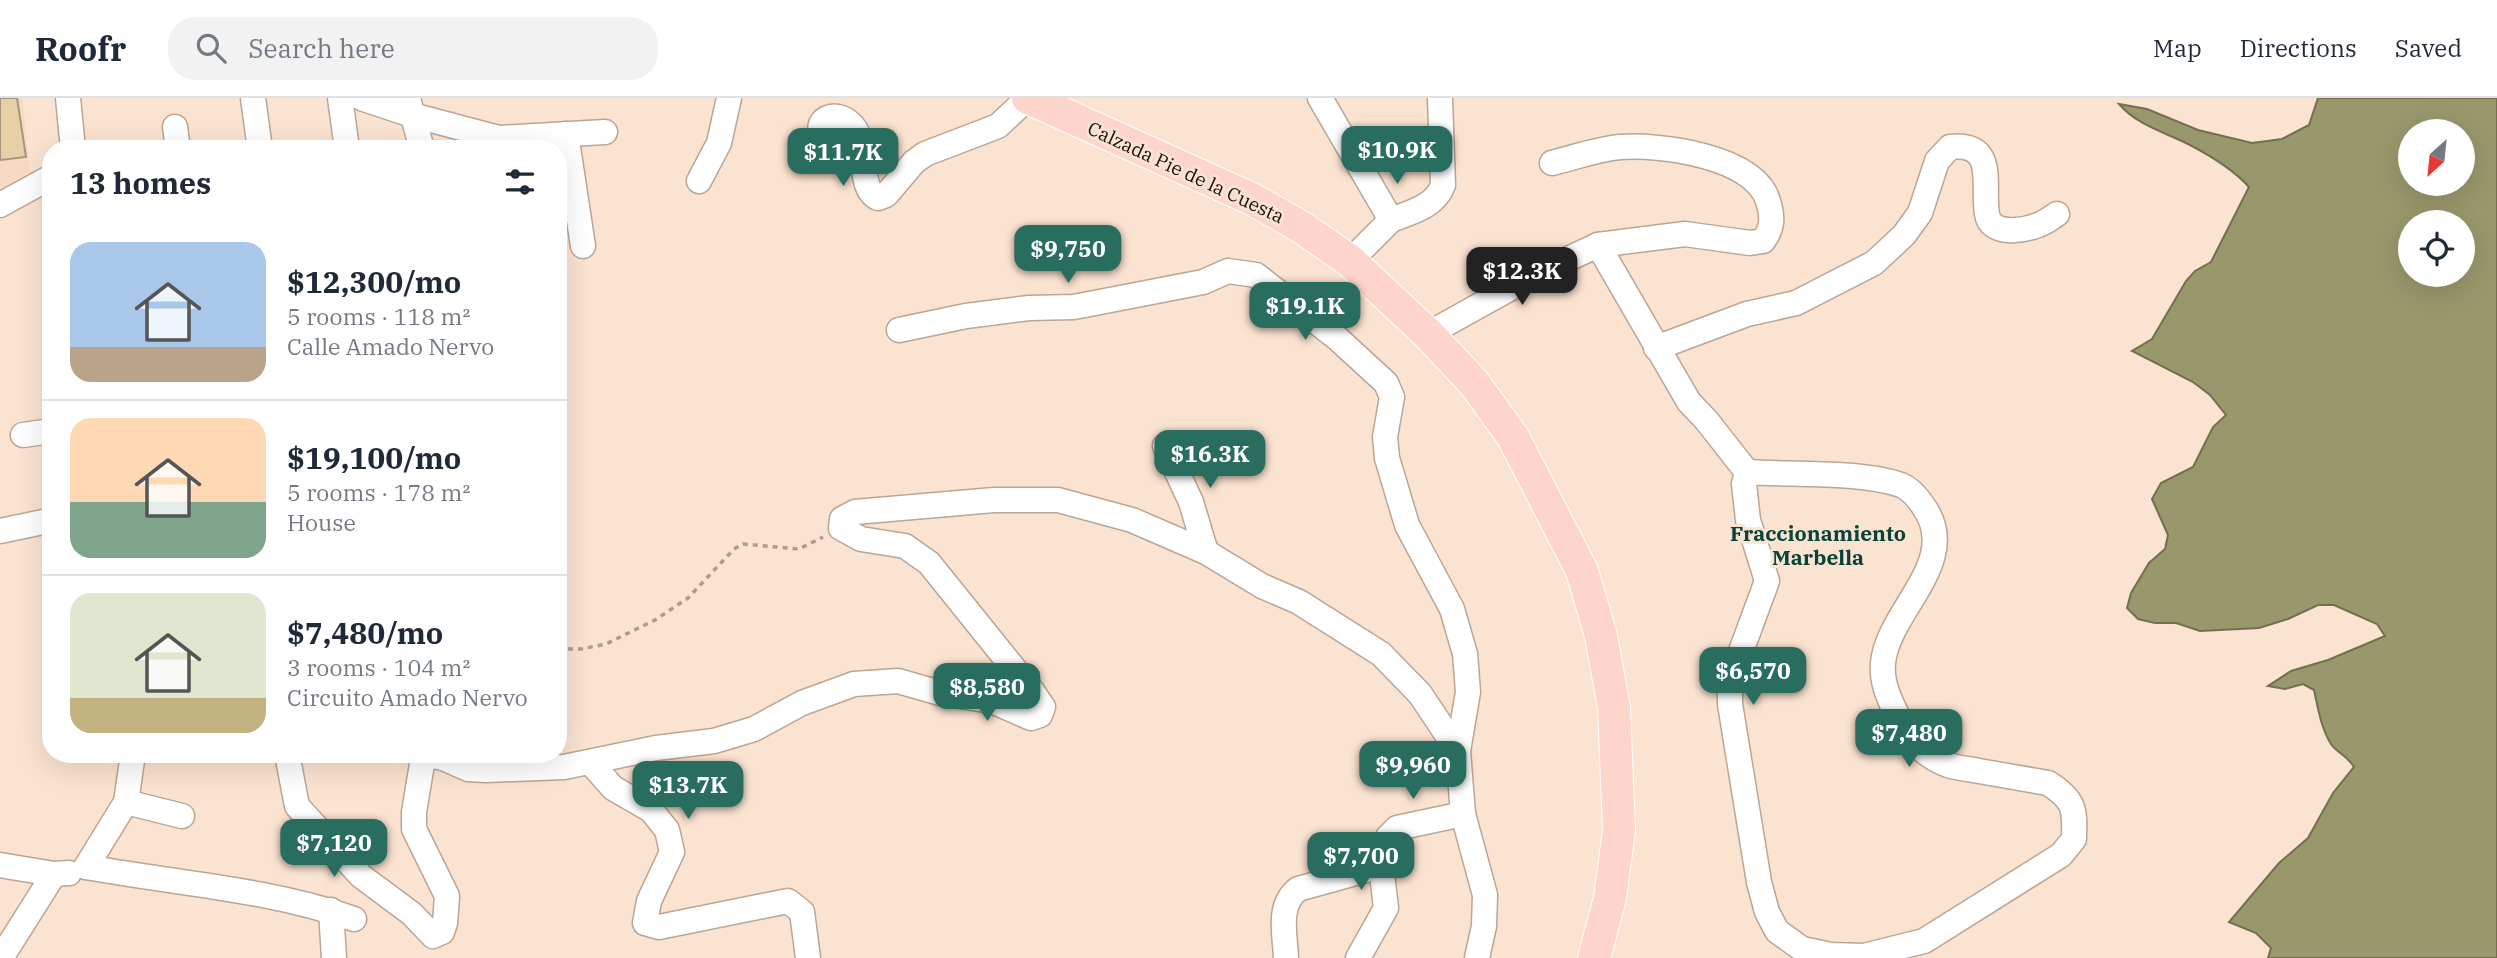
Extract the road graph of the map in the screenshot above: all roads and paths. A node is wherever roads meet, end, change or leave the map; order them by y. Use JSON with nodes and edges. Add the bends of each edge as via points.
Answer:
{"nodes":[{"id":1,"x":68,"y":98,"type":"edge"},
{"id":2,"x":253,"y":98,"type":"edge"},
{"id":3,"x":340,"y":98,"type":"edge"},
{"id":4,"x":361,"y":98,"type":"edge"},
{"id":5,"x":729,"y":98,"type":"edge"},
{"id":6,"x":1028,"y":98,"type":"edge"},
{"id":7,"x":1320,"y":98,"type":"edge"},
{"id":8,"x":1443,"y":102,"type":"edge"},
{"id":9,"x":410,"y":107,"type":"edge"},
{"id":10,"x":605,"y":132,"type":"dead end"},
{"id":11,"x":566,"y":134,"type":"junction"},
{"id":12,"x":72,"y":140,"type":"edge"},
{"id":13,"x":259,"y":140,"type":"edge"},
{"id":14,"x":346,"y":140,"type":"edge"},
{"id":15,"x":419,"y":140,"type":"edge"},
{"id":16,"x":492,"y":140,"type":"edge"},
{"id":17,"x":522,"y":140,"type":"edge"},
{"id":18,"x":567,"y":140,"type":"edge"},
{"id":19,"x":567,"y":141,"type":"edge"},
{"id":20,"x":828,"y":146,"type":"dead end"},
{"id":21,"x":1552,"y":163,"type":"dead end"},
{"id":22,"x":699,"y":181,"type":"dead end"},
{"id":23,"x":42,"y":182,"type":"edge"},
{"id":24,"x":0,"y":205,"type":"edge"},
{"id":25,"x":2057,"y":214,"type":"dead end"},
{"id":26,"x":1391,"y":220,"type":"junction"},
{"id":27,"x":1598,"y":244,"type":"junction"},
{"id":28,"x":583,"y":246,"type":"dead end"},
{"id":29,"x":1350,"y":261,"type":"junction"},
{"id":30,"x":899,"y":330,"type":"dead end"},
{"id":31,"x":1428,"y":334,"type":"junction"},
{"id":32,"x":1656,"y":348,"type":"junction"},
{"id":33,"x":42,"y":432,"type":"edge"},
{"id":34,"x":23,"y":435,"type":"dead end"},
{"id":35,"x":1166,"y":446,"type":"dead end"},
{"id":36,"x":1747,"y":472,"type":"junction"},
{"id":37,"x":42,"y":523,"type":"edge"},
{"id":38,"x":841,"y":528,"type":"junction"},
{"id":39,"x":0,"y":531,"type":"edge"},
{"id":40,"x":1206,"y":552,"type":"junction"},
{"id":41,"x":567,"y":649,"type":"edge"},
{"id":42,"x":1458,"y":751,"type":"junction"},
{"id":43,"x":590,"y":762,"type":"junction"},
{"id":44,"x":132,"y":763,"type":"edge"},
{"id":45,"x":288,"y":763,"type":"edge"},
{"id":46,"x":423,"y":763,"type":"edge"},
{"id":47,"x":455,"y":763,"type":"edge"},
{"id":48,"x":126,"y":802,"type":"junction"},
{"id":49,"x":1463,"y":814,"type":"junction"},
{"id":50,"x":182,"y":816,"type":"dead end"},
{"id":51,"x":1,"y":864,"type":"edge"},
{"id":52,"x":1381,"y":866,"type":"junction"},
{"id":53,"x":86,"y":867,"type":"junction"},
{"id":54,"x":54,"y":874,"type":"junction"},
{"id":55,"x":331,"y":910,"type":"junction"},
{"id":56,"x":354,"y":919,"type":"dead end"},
{"id":57,"x":1,"y":958,"type":"edge"},
{"id":58,"x":334,"y":958,"type":"edge"},
{"id":59,"x":808,"y":958,"type":"edge"},
{"id":60,"x":1286,"y":958,"type":"edge"},
{"id":61,"x":1358,"y":958,"type":"edge"},
{"id":62,"x":1477,"y":958,"type":"edge"},
{"id":63,"x":1594,"y":958,"type":"edge"}],
"edges":[{"from":1,"to":12,"type":"street"},
{"from":2,"to":13,"type":"street"},
{"from":3,"to":14,"type":"street"},
{"from":4,"to":9,"type":"street"},
{"from":5,"to":22,"type":"street","via":[[719,143]]},
{"from":6,"to":20,"type":"street","via":[[998,126],[925,154],[878,198],[867,189],[865,164],[855,129],[848,121],[830,116],[822,123],[821,138]]},
{"from":6,"to":29,"type":"main road","name":"Calzada Pie de la Cuesta","via":[[1252,199]]},
{"from":7,"to":26,"type":"street"},
{"from":8,"to":26,"type":"street","via":[[1443,185],[1439,195]]},
{"from":9,"to":15,"type":"street"},
{"from":9,"to":16,"type":"street"},
{"from":10,"to":11,"type":"street"},
{"from":11,"to":17,"type":"street"},
{"from":11,"to":18,"type":"street"},
{"from":19,"to":28,"type":"street"},
{"from":21,"to":27,"type":"street","via":[[1619,147],[1675,148],[1752,178],[1766,194],[1771,210],[1772,229],[1763,241],[1685,234]]},
{"from":23,"to":24,"type":"street"},
{"from":25,"to":32,"type":"street","via":[[2038,226],[2009,231],[1993,227],[1987,218],[1985,164],[1980,154],[1968,147],[1950,147],[1937,161],[1920,213],[1874,263],[1796,303],[1747,314]]},
{"from":26,"to":29,"type":"street"},
{"from":27,"to":31,"type":"street"},
{"from":27,"to":32,"type":"street"},
{"from":29,"to":31,"type":"main road","name":"Calzada Pie de la Cuesta"},
{"from":30,"to":42,"type":"street","via":[[966,316],[1074,307],[1203,282],[1228,271],[1256,275],[1337,338],[1386,383],[1392,397],[1385,437],[1387,458],[1407,525],[1452,609],[1465,654],[1468,692]]},
{"from":31,"to":63,"type":"main road","name":"Calzada Pie de la Cuesta","via":[[1474,383],[1513,437],[1582,571],[1601,636],[1614,708],[1619,830],[1610,898]]},
{"from":32,"to":36,"type":"street","via":[[1689,402]]},
{"from":33,"to":34,"type":"street"},
{"from":35,"to":40,"type":"street","via":[[1191,502]]},
{"from":36,"to":36,"type":"street","via":[[1880,481],[1903,486],[1917,497],[1932,519],[1934,548],[1916,595],[1888,641],[1883,663],[1884,685],[1904,730],[1922,750],[1948,765],[2048,783],[2072,803],[2074,839],[2061,855],[1924,940],[1864,956],[1831,955],[1802,949],[1777,931],[1768,912],[1759,883],[1730,704],[1730,681],[1767,581],[1748,520]]},
{"from":37,"to":39,"type":"street"},
{"from":38,"to":40,"type":"street","via":[[842,519],[855,512],[994,500],[1058,500],[1132,520]]},
{"from":38,"to":41,"type":"path","via":[[799,549],[743,544],[688,598],[655,620],[606,644]]},
{"from":38,"to":43,"type":"street","via":[[862,539],[905,546],[929,563],[1032,691],[1043,707],[1040,715],[1031,718],[992,701],[940,694],[898,681],[854,684],[802,703],[754,729],[714,741]]},
{"from":40,"to":42,"type":"street","via":[[1299,602],[1381,654],[1420,694]]},
{"from":42,"to":49,"type":"street"},
{"from":43,"to":47,"type":"street","via":[[485,770]]},
{"from":43,"to":59,"type":"street","via":[[613,788],[651,810],[667,830],[672,852],[649,901],[645,923],[659,927],[788,901],[802,912]]},
{"from":44,"to":48,"type":"street"},
{"from":45,"to":46,"type":"street","via":[[297,806],[361,876],[433,936],[442,932],[447,896],[414,830]]},
{"from":48,"to":50,"type":"street"},
{"from":48,"to":53,"type":"street"},
{"from":49,"to":52,"type":"street","via":[[1397,828],[1388,836]]},
{"from":49,"to":62,"type":"street","via":[[1485,895]]},
{"from":51,"to":54,"type":"street"},
{"from":52,"to":60,"type":"street","via":[[1298,889],[1287,897],[1283,916]]},
{"from":52,"to":61,"type":"street","via":[[1385,908]]},
{"from":53,"to":54,"type":"street"},
{"from":53,"to":55,"type":"street"},
{"from":54,"to":57,"type":"street"},
{"from":55,"to":56,"type":"street"},
{"from":55,"to":58,"type":"street"}]}
